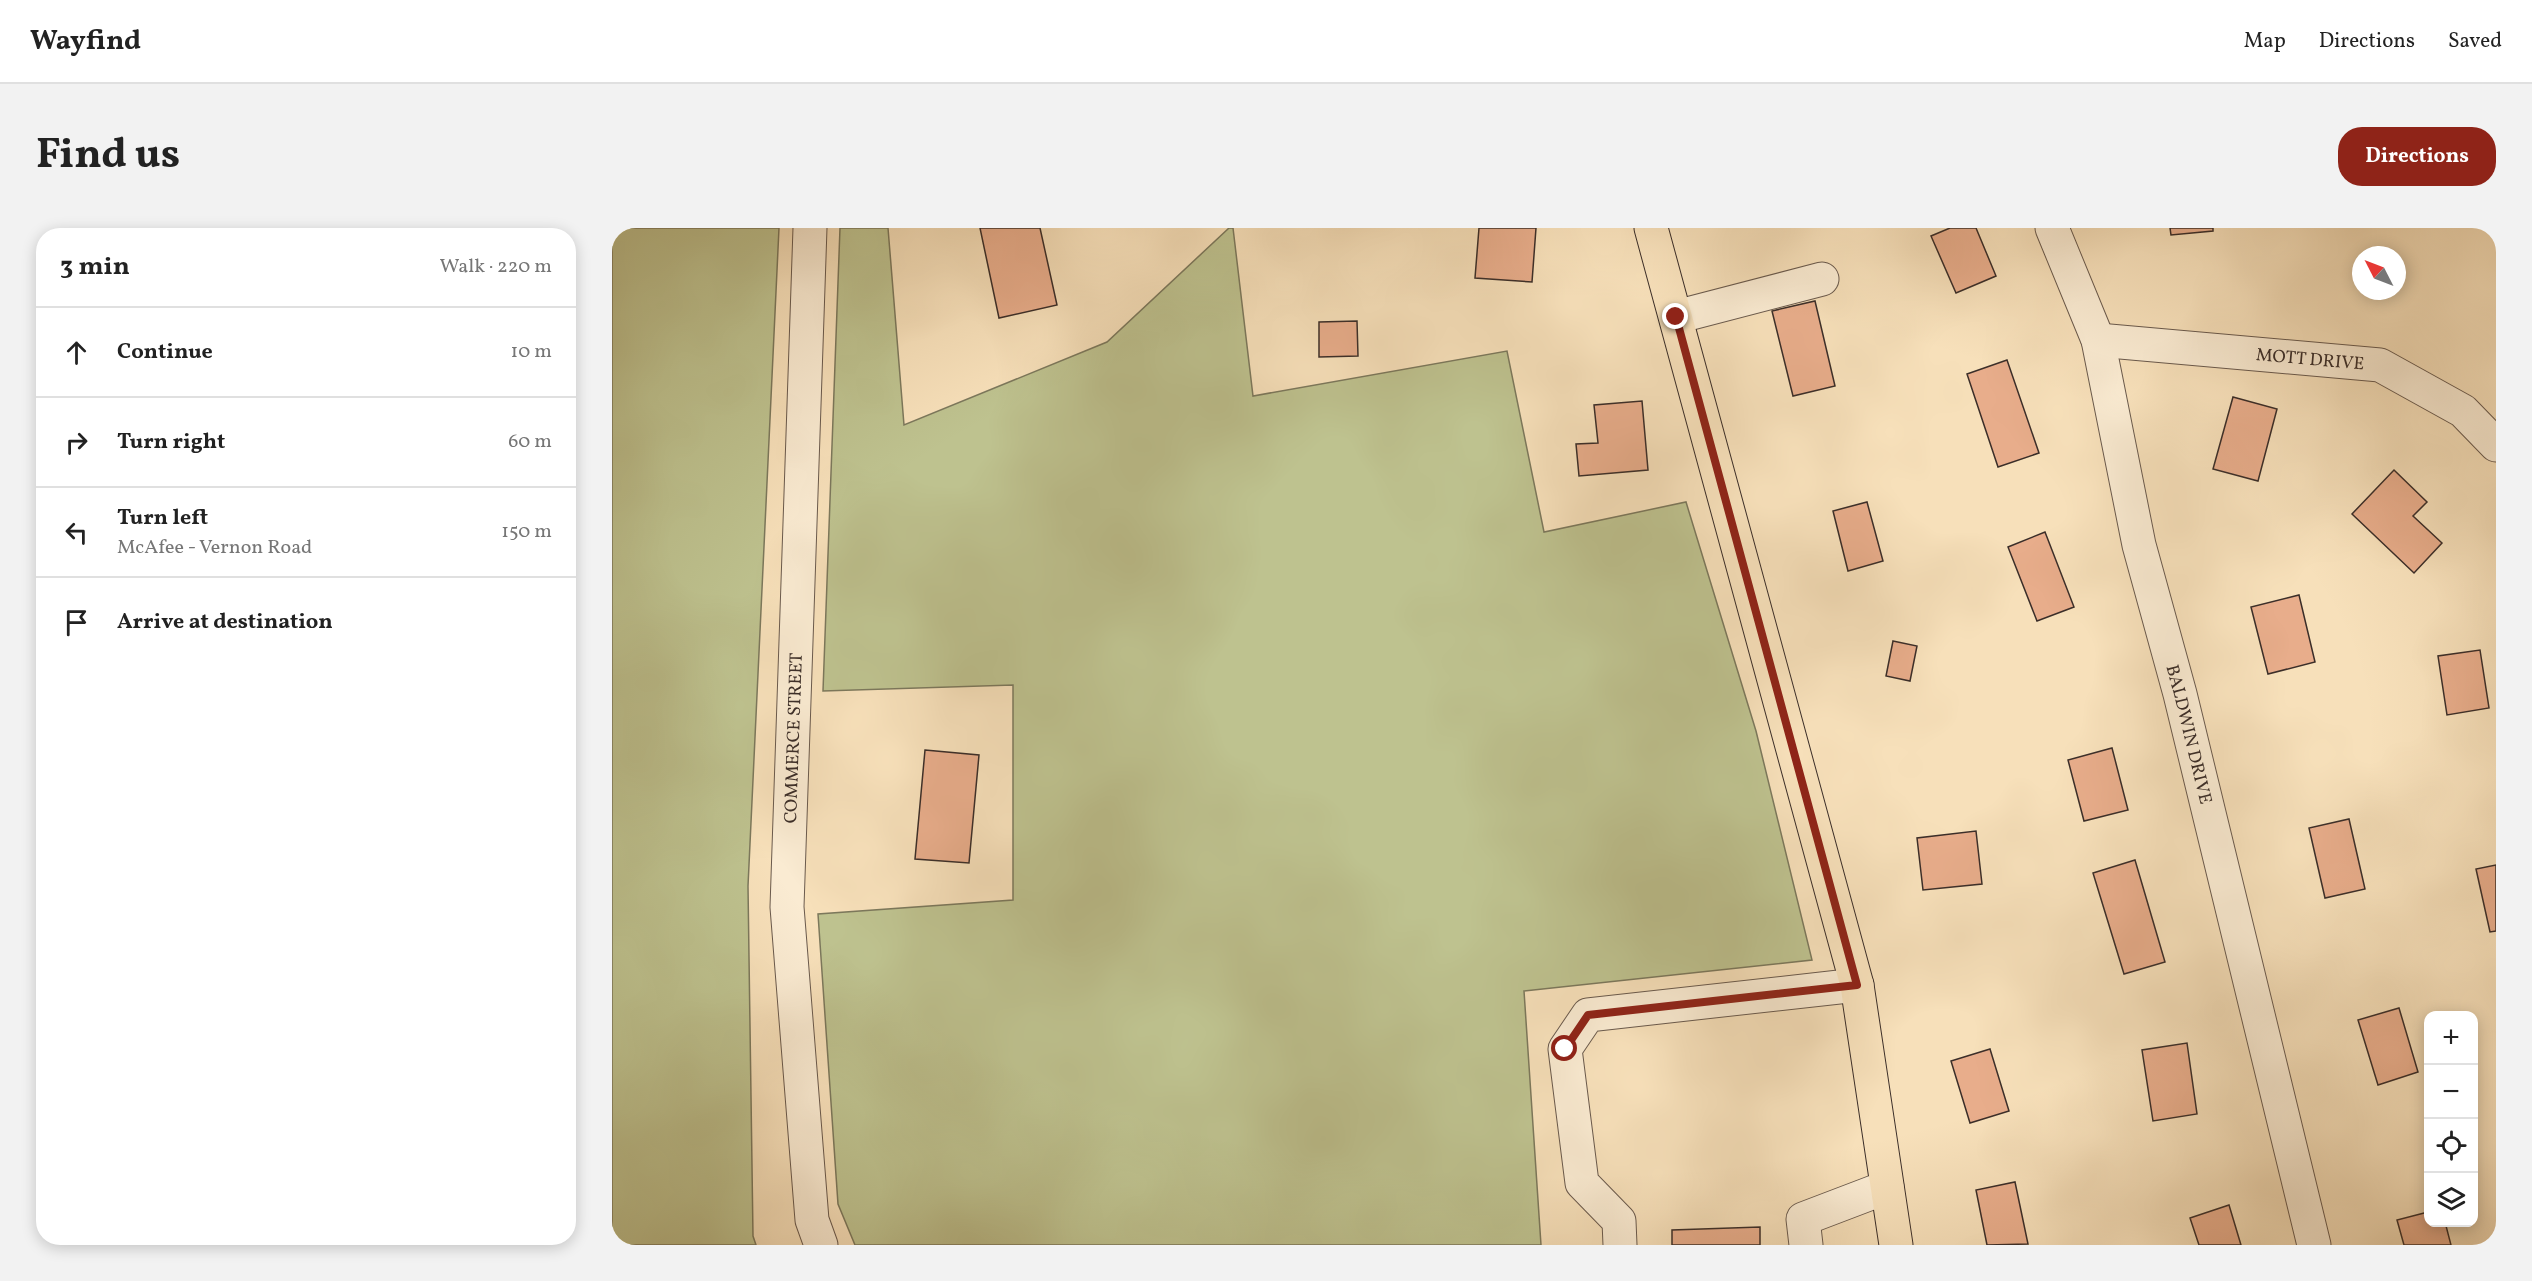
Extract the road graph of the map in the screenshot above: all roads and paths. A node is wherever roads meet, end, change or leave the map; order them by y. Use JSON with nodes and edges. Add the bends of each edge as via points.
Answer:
{"nodes":[{"id":1,"x":810,"y":228,"type":"edge"},
{"id":2,"x":1652,"y":228,"type":"edge"},
{"id":3,"x":2052,"y":228,"type":"edge"},
{"id":4,"x":1822,"y":279,"type":"dead end"},
{"id":5,"x":1676,"y":317,"type":"junction"},
{"id":6,"x":2098,"y":340,"type":"junction"},
{"id":7,"x":2496,"y":445,"type":"edge"},
{"id":8,"x":1857,"y":985,"type":"junction"},
{"id":9,"x":1887,"y":1187,"type":"junction"},
{"id":10,"x":821,"y":1245,"type":"edge"},
{"id":11,"x":1620,"y":1245,"type":"edge"},
{"id":12,"x":1806,"y":1245,"type":"edge"},
{"id":13,"x":1896,"y":1245,"type":"edge"},
{"id":14,"x":2314,"y":1245,"type":"edge"}],
"edges":[{"from":1,"to":10,"type":"street","name":"COMMERCE STREET","via":[[787,907],[812,1221]]},
{"from":2,"to":5,"type":"main road"},
{"from":3,"to":6,"type":"street","name":"BALDWIN DRIVE"},
{"from":4,"to":5,"type":"street"},
{"from":5,"to":8,"type":"main road"},
{"from":6,"to":7,"type":"street","name":"MOTT DRIVE","via":[[2380,365],[2463,411]]},
{"from":6,"to":14,"type":"street","name":"BALDWIN DRIVE","via":[[2139,545],[2183,705]]},
{"from":8,"to":9,"type":"main road"},
{"from":8,"to":11,"type":"street","via":[[1588,1015],[1565,1049],[1582,1183],[1619,1221]]},
{"from":9,"to":12,"type":"street","via":[[1803,1219]]},
{"from":9,"to":13,"type":"main road"}]}
